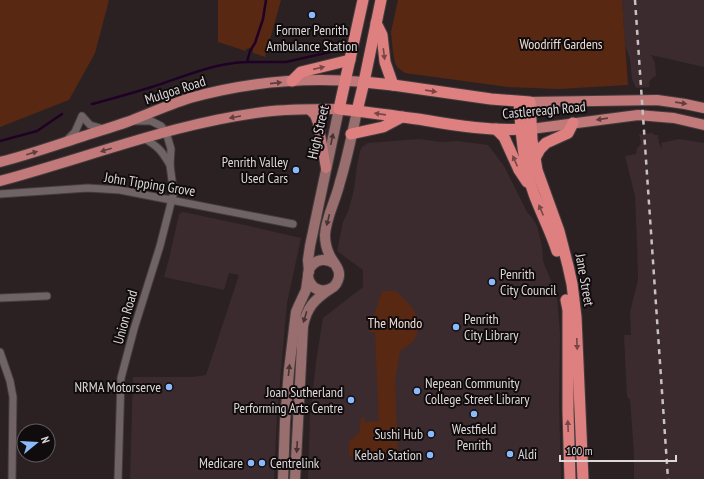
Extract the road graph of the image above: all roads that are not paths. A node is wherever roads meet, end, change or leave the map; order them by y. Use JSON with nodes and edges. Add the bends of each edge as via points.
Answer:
{"nodes":[{"id":1,"x":363,"y":0,"type":"edge"},
{"id":2,"x":381,"y":0,"type":"edge"},
{"id":3,"x":376,"y":23,"type":"junction"},
{"id":4,"x":350,"y":60,"type":"junction"},
{"id":5,"x":346,"y":80,"type":"junction"},
{"id":6,"x":292,"y":81,"type":"junction"},
{"id":7,"x":364,"y":82,"type":"junction"},
{"id":8,"x":393,"y":85,"type":"junction"},
{"id":9,"x":520,"y":102,"type":"junction"},
{"id":10,"x":704,"y":108,"type":"edge"},
{"id":11,"x":310,"y":110,"type":"junction"},
{"id":12,"x":339,"y":110,"type":"junction"},
{"id":13,"x":357,"y":111,"type":"junction"},
{"id":14,"x":402,"y":117,"type":"junction"},
{"id":15,"x":127,"y":122,"type":"junction"},
{"id":16,"x":573,"y":123,"type":"junction"},
{"id":17,"x":704,"y":125,"type":"edge"},
{"id":18,"x":104,"y":129,"type":"junction"},
{"id":19,"x":496,"y":129,"type":"junction"},
{"id":20,"x":526,"y":129,"type":"junction"},
{"id":21,"x":166,"y":132,"type":"junction"},
{"id":22,"x":352,"y":134,"type":"junction"},
{"id":23,"x":143,"y":138,"type":"junction"},
{"id":24,"x":64,"y":143,"type":"junction"},
{"id":25,"x":534,"y":158,"type":"junction"},
{"id":26,"x":0,"y":162,"type":"edge"},
{"id":27,"x":170,"y":165,"type":"junction"},
{"id":28,"x":326,"y":168,"type":"junction"},
{"id":29,"x":0,"y":181,"type":"edge"},
{"id":30,"x":534,"y":193,"type":"junction"},
{"id":31,"x":0,"y":194,"type":"edge"},
{"id":32,"x":173,"y":200,"type":"junction"},
{"id":33,"x":294,"y":224,"type":"dead end"},
{"id":34,"x":335,"y":264,"type":"junction"},
{"id":35,"x":309,"y":274,"type":"junction"},
{"id":36,"x":330,"y":289,"type":"junction"},
{"id":37,"x":47,"y":296,"type":"dead end"},
{"id":38,"x":0,"y":298,"type":"edge"},
{"id":39,"x":0,"y":352,"type":"edge"},
{"id":40,"x":12,"y":479,"type":"edge"},
{"id":41,"x":118,"y":479,"type":"edge"},
{"id":42,"x":283,"y":479,"type":"edge"},
{"id":43,"x":295,"y":479,"type":"edge"},
{"id":44,"x":570,"y":479,"type":"edge"},
{"id":45,"x":583,"y":479,"type":"edge"}],
"edges":[{"from":1,"to":4,"type":"highway","name":"High Street"},
{"from":2,"to":3,"type":"highway"},
{"from":3,"to":7,"type":"highway"},
{"from":3,"to":8,"type":"highway","one_way":true,"via":[[382,35],[385,62]]},
{"from":4,"to":5,"type":"highway","name":"High Street"},
{"from":6,"to":4,"type":"highway","one_way":true,"via":[[301,72]]},
{"from":5,"to":6,"type":"main road","name":"Mulgoa Road"},
{"from":5,"to":7,"type":"main road","name":"Mulgoa Road"},
{"from":5,"to":12,"type":"highway","name":"High Street"},
{"from":15,"to":6,"type":"main road","name":"Mulgoa Road","one_way":true,"via":[[206,94]]},
{"from":7,"to":8,"type":"highway","name":"Castlereagh Road"},
{"from":7,"to":13,"type":"highway"},
{"from":8,"to":9,"type":"highway","name":"Castlereagh Road","one_way":true},
{"from":9,"to":10,"type":"main road","name":"Castlereagh Road","one_way":true,"via":[[657,100]]},
{"from":9,"to":20,"type":"highway","name":"Jane Street"},
{"from":11,"to":12,"type":"main road"},
{"from":11,"to":21,"type":"main road","one_way":true,"via":[[279,110],[251,114]]},
{"from":11,"to":28,"type":"main road","via":[[318,122]]},
{"from":12,"to":13,"type":"highway","name":"Castlereagh Road"},
{"from":28,"to":12,"type":"main road","name":"High Street","one_way":true},
{"from":14,"to":13,"type":"highway","name":"Castlereagh Road","one_way":true},
{"from":13,"to":22,"type":"main road"},
{"from":14,"to":19,"type":"highway","name":"Castlereagh Road"},
{"from":14,"to":22,"type":"highway","via":[[383,127]]},
{"from":15,"to":18,"type":"main road","name":"Mulgoa Road"},
{"from":15,"to":21,"type":"street","via":[[151,122],[161,126]]},
{"from":17,"to":16,"type":"main road","name":"Castlereagh Road","one_way":true,"via":[[674,118],[638,115]]},
{"from":16,"to":20,"type":"main road","name":"Castlereagh Road"},
{"from":16,"to":25,"type":"highway","via":[[568,133],[546,143]]},
{"from":18,"to":24,"type":"main road","name":"Mulgoa Road"},
{"from":18,"to":24,"type":"street","via":[[90,125],[82,116],[76,132]]},
{"from":19,"to":20,"type":"highway","name":"Castlereagh Road"},
{"from":30,"to":19,"type":"highway","one_way":true,"via":[[519,170],[504,137]]},
{"from":20,"to":25,"type":"highway","name":"Jane Street"},
{"from":20,"to":30,"type":"highway","name":"Jane Street","via":[[524,158]]},
{"from":21,"to":23,"type":"main road"},
{"from":21,"to":27,"type":"street","name":"Union Road","via":[[171,150]]},
{"from":22,"to":34,"type":"main road","one_way":true,"via":[[325,235],[329,256]]},
{"from":23,"to":27,"type":"street","name":"Union Road","via":[[162,151]]},
{"from":23,"to":29,"type":"main road","one_way":true},
{"from":26,"to":24,"type":"main road","name":"Mulgoa Road","one_way":true},
{"from":25,"to":45,"type":"highway","name":"Jane Street","one_way":true,"via":[[559,231],[572,284],[576,317]]},
{"from":27,"to":32,"type":"street","name":"Union Road","via":[[174,188]]},
{"from":28,"to":35,"type":"main road","name":"High Street","via":[[310,246]]},
{"from":44,"to":30,"type":"highway","name":"Jane Street","one_way":true,"via":[[566,293],[557,251]]},
{"from":31,"to":32,"type":"street","name":"John Tipping Grove","via":[[88,188],[120,190]]},
{"from":32,"to":33,"type":"street","name":"John Tipping Grove"},
{"from":32,"to":41,"type":"street","name":"Union Road","via":[[121,378]]},
{"from":34,"to":35,"type":"main road","via":[[326,260],[317,261]]},
{"from":34,"to":36,"type":"main road","via":[[339,271],[339,279]]},
{"from":35,"to":36,"type":"main road","via":[[311,284],[318,289]]},
{"from":42,"to":35,"type":"main road","name":"High Street","one_way":true,"via":[[285,422],[296,312],[306,290]]},
{"from":36,"to":43,"type":"main road","one_way":true,"via":[[308,308],[304,321]]},
{"from":37,"to":38,"type":"street"},
{"from":39,"to":40,"type":"street","via":[[13,397]]}]}
